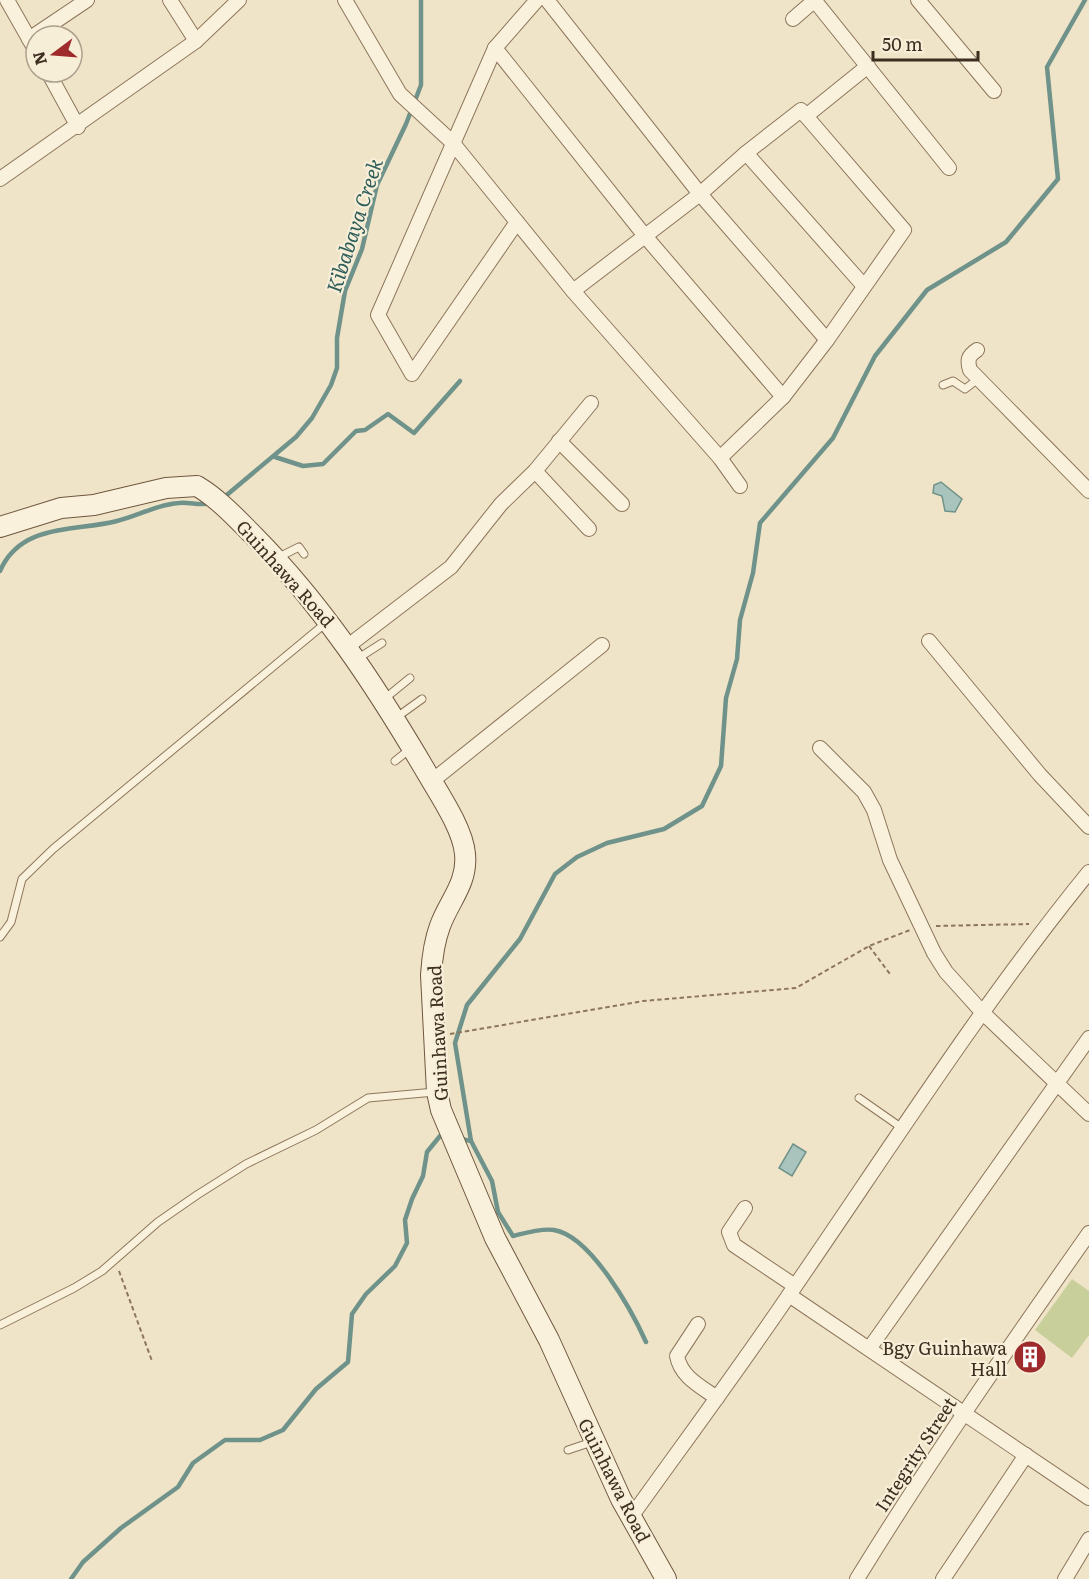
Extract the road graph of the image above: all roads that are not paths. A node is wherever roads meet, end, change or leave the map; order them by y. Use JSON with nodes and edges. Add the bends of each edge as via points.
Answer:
{"nodes":[{"id":1,"x":7,"y":0,"type":"edge"},
{"id":2,"x":87,"y":0,"type":"edge"},
{"id":3,"x":170,"y":0,"type":"edge"},
{"id":4,"x":239,"y":0,"type":"edge"},
{"id":5,"x":345,"y":0,"type":"edge"},
{"id":6,"x":537,"y":0,"type":"edge"},
{"id":7,"x":547,"y":0,"type":"edge"},
{"id":8,"x":815,"y":0,"type":"edge"},
{"id":9,"x":918,"y":0,"type":"edge"},
{"id":10,"x":793,"y":20,"type":"dead end"},
{"id":11,"x":58,"y":24,"type":"edge"},
{"id":12,"x":24,"y":29,"type":"edge"},
{"id":13,"x":196,"y":41,"type":"junction"},
{"id":14,"x":495,"y":48,"type":"junction"},
{"id":15,"x":868,"y":66,"type":"junction"},
{"id":16,"x":55,"y":84,"type":"edge"},
{"id":17,"x":994,"y":91,"type":"dead end"},
{"id":18,"x":806,"y":116,"type":"junction"},
{"id":19,"x":78,"y":127,"type":"junction"},
{"id":20,"x":452,"y":142,"type":"junction"},
{"id":21,"x":746,"y":153,"type":"junction"},
{"id":22,"x":949,"y":168,"type":"dead end"},
{"id":23,"x":0,"y":179,"type":"edge"},
{"id":24,"x":700,"y":194,"type":"junction"},
{"id":25,"x":517,"y":222,"type":"junction"},
{"id":26,"x":645,"y":236,"type":"junction"},
{"id":27,"x":863,"y":285,"type":"junction"},
{"id":28,"x":573,"y":291,"type":"junction"},
{"id":29,"x":827,"y":340,"type":"junction"},
{"id":30,"x":977,"y":350,"type":"dead end"},
{"id":31,"x":978,"y":379,"type":"junction"},
{"id":32,"x":943,"y":385,"type":"dead end"},
{"id":33,"x":783,"y":398,"type":"junction"},
{"id":34,"x":591,"y":403,"type":"dead end"},
{"id":35,"x":559,"y":441,"type":"junction"},
{"id":36,"x":720,"y":458,"type":"junction"},
{"id":37,"x":535,"y":471,"type":"junction"},
{"id":38,"x":740,"y":486,"type":"dead end"},
{"id":39,"x":1089,"y":492,"type":"edge"},
{"id":40,"x":622,"y":504,"type":"dead end"},
{"id":41,"x":0,"y":527,"type":"edge"},
{"id":42,"x":589,"y":529,"type":"dead end"},
{"id":43,"x":304,"y":554,"type":"dead end"},
{"id":44,"x":276,"y":558,"type":"junction"},
{"id":45,"x":329,"y":620,"type":"junction"},
{"id":46,"x":929,"y":641,"type":"dead end"},
{"id":47,"x":382,"y":643,"type":"dead end"},
{"id":48,"x":602,"y":645,"type":"dead end"},
{"id":49,"x":353,"y":653,"type":"junction"},
{"id":50,"x":410,"y":678,"type":"dead end"},
{"id":51,"x":422,"y":699,"type":"dead end"},
{"id":52,"x":383,"y":700,"type":"junction"},
{"id":53,"x":394,"y":719,"type":"junction"},
{"id":54,"x":412,"y":748,"type":"junction"},
{"id":55,"x":820,"y":748,"type":"dead end"},
{"id":56,"x":395,"y":761,"type":"dead end"},
{"id":57,"x":432,"y":781,"type":"junction"},
{"id":58,"x":1089,"y":826,"type":"edge"},
{"id":59,"x":1089,"y":872,"type":"edge"},
{"id":60,"x":0,"y":937,"type":"edge"},
{"id":61,"x":983,"y":1013,"type":"junction"},
{"id":62,"x":1089,"y":1038,"type":"edge"},
{"id":63,"x":1058,"y":1082,"type":"junction"},
{"id":64,"x":437,"y":1092,"type":"junction"},
{"id":65,"x":859,"y":1098,"type":"dead end"},
{"id":66,"x":1089,"y":1114,"type":"edge"},
{"id":67,"x":902,"y":1128,"type":"junction"},
{"id":68,"x":745,"y":1208,"type":"dead end"},
{"id":69,"x":1089,"y":1233,"type":"edge"},
{"id":70,"x":792,"y":1290,"type":"junction"},
{"id":71,"x":698,"y":1324,"type":"dead end"},
{"id":72,"x":0,"y":1325,"type":"edge"},
{"id":73,"x":869,"y":1349,"type":"junction"},
{"id":74,"x":717,"y":1398,"type":"junction"},
{"id":75,"x":962,"y":1414,"type":"junction"},
{"id":76,"x":595,"y":1441,"type":"junction"},
{"id":77,"x":568,"y":1450,"type":"dead end"},
{"id":78,"x":1026,"y":1455,"type":"junction"},
{"id":79,"x":1089,"y":1498,"type":"edge"},
{"id":80,"x":631,"y":1517,"type":"junction"},
{"id":81,"x":1089,"y":1539,"type":"edge"},
{"id":82,"x":666,"y":1579,"type":"edge"},
{"id":83,"x":857,"y":1579,"type":"edge"},
{"id":84,"x":943,"y":1579,"type":"edge"},
{"id":85,"x":1065,"y":1579,"type":"edge"}],
"edges":[{"from":1,"to":12,"type":"street"},
{"from":2,"to":11,"type":"street"},
{"from":3,"to":13,"type":"street"},
{"from":4,"to":13,"type":"street"},
{"from":5,"to":20,"type":"street","via":[[400,94]]},
{"from":6,"to":14,"type":"street"},
{"from":7,"to":24,"type":"street"},
{"from":8,"to":10,"type":"street"},
{"from":8,"to":15,"type":"street"},
{"from":9,"to":17,"type":"street"},
{"from":13,"to":19,"type":"street"},
{"from":14,"to":20,"type":"street"},
{"from":14,"to":26,"type":"street"},
{"from":15,"to":18,"type":"street"},
{"from":15,"to":22,"type":"street"},
{"from":16,"to":19,"type":"street"},
{"from":18,"to":21,"type":"street","via":[[801,110]]},
{"from":18,"to":27,"type":"street","via":[[904,230]]},
{"from":19,"to":23,"type":"street"},
{"from":20,"to":25,"type":"street"},
{"from":20,"to":25,"type":"street","via":[[378,315],[412,374]]},
{"from":21,"to":24,"type":"street"},
{"from":21,"to":27,"type":"street"},
{"from":24,"to":26,"type":"street"},
{"from":24,"to":29,"type":"street"},
{"from":25,"to":28,"type":"street"},
{"from":26,"to":28,"type":"street"},
{"from":26,"to":33,"type":"street"},
{"from":27,"to":29,"type":"street"},
{"from":28,"to":36,"type":"street"},
{"from":29,"to":33,"type":"street"},
{"from":30,"to":31,"type":"street","via":[[968,361]]},
{"from":31,"to":32,"type":"lane","via":[[965,389],[953,381]]},
{"from":31,"to":39,"type":"street"},
{"from":33,"to":36,"type":"street"},
{"from":34,"to":35,"type":"street"},
{"from":35,"to":37,"type":"street"},
{"from":35,"to":40,"type":"street"},
{"from":36,"to":38,"type":"street"},
{"from":37,"to":42,"type":"street"},
{"from":37,"to":49,"type":"street","via":[[501,504],[451,567]]},
{"from":41,"to":44,"type":"street","name":"Guinhawa Road","via":[[61,508],[197,486],[211,494]]},
{"from":43,"to":44,"type":"lane","via":[[299,547]]},
{"from":44,"to":45,"type":"street","name":"Guinhawa Road"},
{"from":45,"to":49,"type":"street","name":"Guinhawa Road"},
{"from":45,"to":60,"type":"lane","via":[[53,849],[22,879],[11,922]]},
{"from":46,"to":58,"type":"street","via":[[1040,776]]},
{"from":47,"to":49,"type":"lane"},
{"from":48,"to":57,"type":"street"},
{"from":49,"to":52,"type":"street","name":"Guinhawa Road"},
{"from":50,"to":52,"type":"lane"},
{"from":51,"to":53,"type":"lane"},
{"from":52,"to":53,"type":"street","name":"Guinhawa Road"},
{"from":53,"to":54,"type":"street","name":"Guinhawa Road"},
{"from":54,"to":56,"type":"lane"},
{"from":54,"to":57,"type":"street","name":"Guinhawa Road"},
{"from":55,"to":61,"type":"street","via":[[864,792],[921,926],[946,972]]},
{"from":57,"to":64,"type":"street","name":"Guinhawa Road","via":[[462,838],[465,870],[440,925],[432,956]]},
{"from":59,"to":61,"type":"street"},
{"from":61,"to":63,"type":"street"},
{"from":61,"to":67,"type":"street"},
{"from":62,"to":63,"type":"street"},
{"from":63,"to":66,"type":"street"},
{"from":63,"to":73,"type":"street"},
{"from":64,"to":72,"type":"lane","via":[[368,1098],[316,1130],[246,1164],[158,1222],[115,1260],[74,1288]]},
{"from":64,"to":76,"type":"street","name":"Guinhawa Road","via":[[449,1131],[495,1238],[549,1340]]},
{"from":65,"to":67,"type":"lane"},
{"from":67,"to":70,"type":"street"},
{"from":68,"to":70,"type":"street","via":[[729,1232],[730,1239]]},
{"from":69,"to":75,"type":"street","name":"Integrity Street"},
{"from":70,"to":73,"type":"street"},
{"from":70,"to":74,"type":"street"},
{"from":71,"to":74,"type":"street","via":[[677,1356],[679,1365],[689,1379]]},
{"from":73,"to":75,"type":"street"},
{"from":74,"to":80,"type":"street"},
{"from":75,"to":78,"type":"street"},
{"from":75,"to":83,"type":"street","name":"Integrity Street"},
{"from":76,"to":77,"type":"lane"},
{"from":76,"to":80,"type":"street","name":"Guinhawa Road"},
{"from":78,"to":79,"type":"street"},
{"from":78,"to":84,"type":"street"},
{"from":80,"to":82,"type":"street","name":"Guinhawa Road"},
{"from":81,"to":85,"type":"street"}]}
